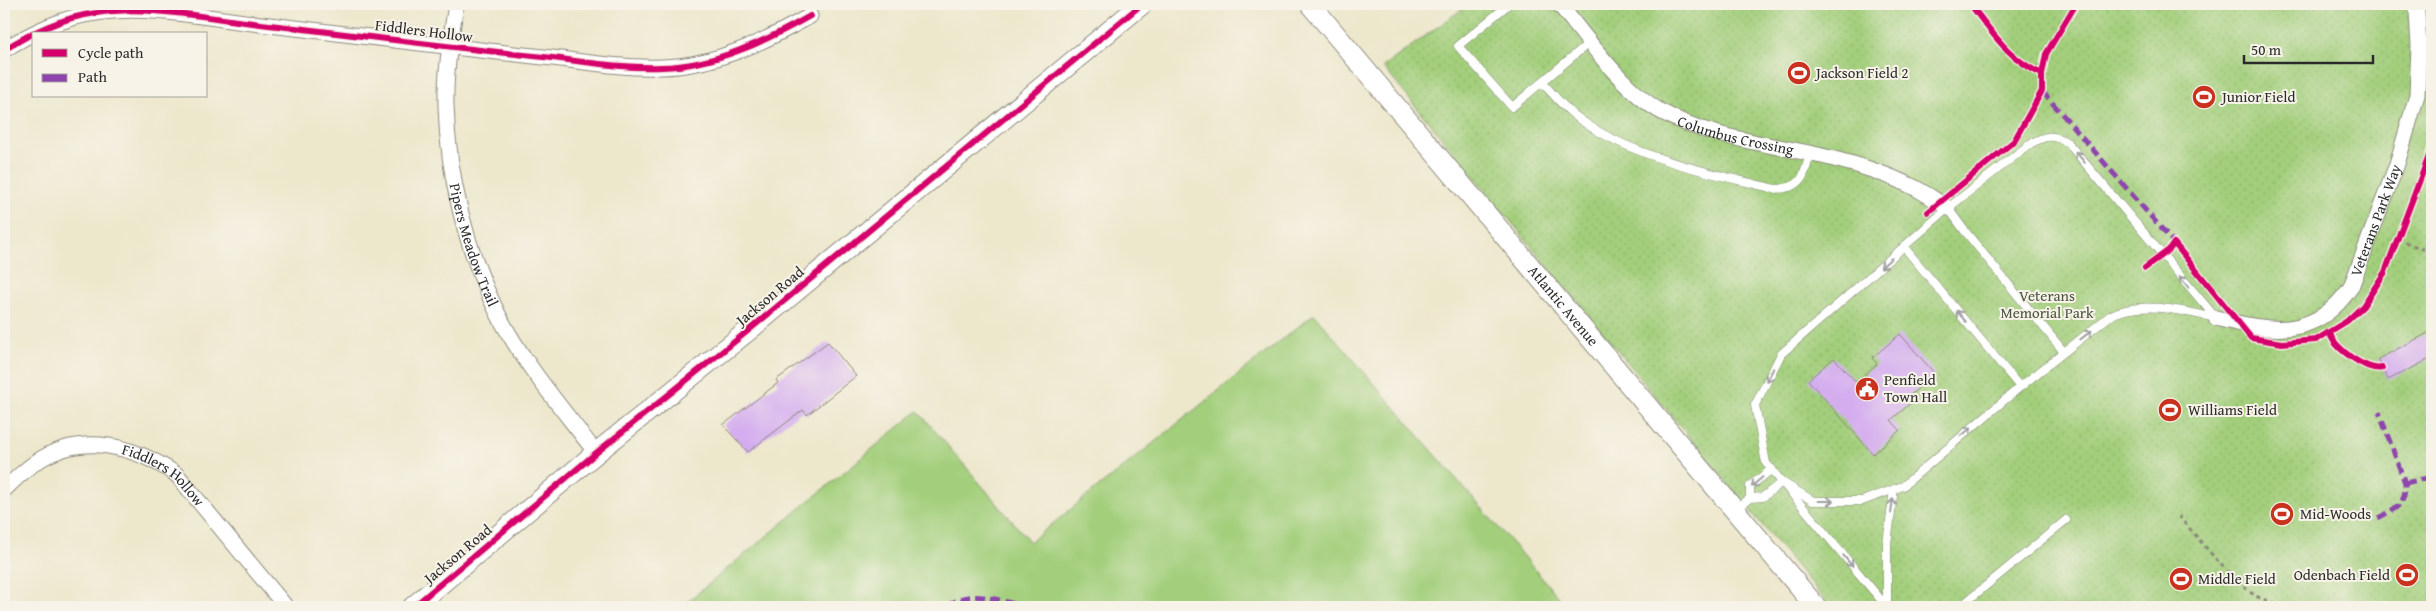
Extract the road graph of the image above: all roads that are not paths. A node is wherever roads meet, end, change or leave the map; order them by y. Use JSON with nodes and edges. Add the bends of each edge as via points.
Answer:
{"nodes":[{"id":1,"x":456,"y":4,"type":"edge"},
{"id":2,"x":1142,"y":4,"type":"edge"},
{"id":3,"x":1310,"y":4,"type":"edge"},
{"id":4,"x":1509,"y":4,"type":"edge"},
{"id":5,"x":1559,"y":4,"type":"edge"},
{"id":6,"x":2414,"y":4,"type":"edge"},
{"id":7,"x":810,"y":16,"type":"dead end"},
{"id":8,"x":39,"y":32,"type":"edge"},
{"id":9,"x":32,"y":35,"type":"edge"},
{"id":10,"x":1590,"y":42,"type":"junction"},
{"id":11,"x":450,"y":47,"type":"junction"},
{"id":12,"x":4,"y":50,"type":"edge"},
{"id":13,"x":1542,"y":82,"type":"junction"},
{"id":14,"x":1810,"y":153,"type":"junction"},
{"id":15,"x":1948,"y":208,"type":"junction"},
{"id":16,"x":1904,"y":247,"type":"junction"},
{"id":17,"x":2216,"y":318,"type":"junction"},
{"id":18,"x":2064,"y":352,"type":"junction"},
{"id":19,"x":2020,"y":387,"type":"junction"},
{"id":20,"x":596,"y":454,"type":"junction"},
{"id":21,"x":1772,"y":470,"type":"junction"},
{"id":22,"x":1782,"y":482,"type":"junction"},
{"id":23,"x":1894,"y":489,"type":"junction"},
{"id":24,"x":4,"y":490,"type":"edge"},
{"id":25,"x":1742,"y":504,"type":"junction"},
{"id":26,"x":2066,"y":520,"type":"dead end"},
{"id":27,"x":286,"y":607,"type":"edge"},
{"id":28,"x":414,"y":607,"type":"edge"},
{"id":29,"x":1816,"y":607,"type":"edge"},
{"id":30,"x":1960,"y":607,"type":"edge"}],
"edges":[{"from":1,"to":11,"type":"street","name":"Pipers Meadow Trail"},
{"from":2,"to":20,"type":"street","name":"Jackson Road"},
{"from":3,"to":25,"type":"street","name":"Atlantic Avenue"},
{"from":4,"to":13,"type":"lane","via":[[1458,46],[1512,107]]},
{"from":5,"to":10,"type":"street","name":"Columbus Crossing"},
{"from":6,"to":17,"type":"street","name":"Veterans Park Way","via":[[2419,46],[2417,95],[2402,149],[2352,287],[2341,303],[2326,314],[2310,324],[2290,329],[2242,325]]},
{"from":7,"to":11,"type":"street","name":"Fiddlers Hollow","via":[[782,32],[703,62],[662,67]]},
{"from":8,"to":11,"type":"street","name":"Fiddlers Hollow","via":[[93,13],[124,10]]},
{"from":9,"to":12,"type":"street","name":"Fiddlers Hollow"},
{"from":10,"to":13,"type":"lane"},
{"from":10,"to":14,"type":"street","name":"Columbus Crossing","via":[[1635,93],[1658,110],[1685,123],[1733,137]]},
{"from":11,"to":20,"type":"street","name":"Pipers Meadow Trail","via":[[446,105],[452,170],[461,214],[477,262],[498,314],[528,364]]},
{"from":13,"to":14,"type":"lane","via":[[1574,115],[1610,138],[1677,164],[1775,189],[1790,188],[1805,174]]},
{"from":14,"to":15,"type":"street","name":"Columbus Crossing","via":[[1910,185]]},
{"from":15,"to":16,"type":"lane"},
{"from":17,"to":15,"type":"lane","one_way":true,"via":[[2068,143],[2059,137],[2043,136],[2030,144]]},
{"from":15,"to":18,"type":"lane"},
{"from":19,"to":16,"type":"lane","one_way":true},
{"from":16,"to":21,"type":"lane","one_way":true,"via":[[1781,354],[1755,405],[1766,463]]},
{"from":18,"to":17,"type":"lane","one_way":true,"via":[[2111,315],[2125,308],[2179,310]]},
{"from":18,"to":19,"type":"lane"},
{"from":23,"to":19,"type":"lane","one_way":true,"via":[[1903,486]]},
{"from":20,"to":28,"type":"street","name":"Jackson Road"},
{"from":21,"to":22,"type":"lane"},
{"from":21,"to":25,"type":"lane","one_way":true,"via":[[1750,486]]},
{"from":22,"to":23,"type":"lane","one_way":true,"via":[[1813,501],[1862,501]]},
{"from":22,"to":23,"type":"lane","one_way":true,"via":[[1887,607],[1887,544]]},
{"from":22,"to":25,"type":"lane","via":[[1763,497]]},
{"from":24,"to":27,"type":"street","name":"Fiddlers Hollow","via":[[37,461],[82,445],[130,449],[154,459],[177,475]]},
{"from":25,"to":29,"type":"street","name":"Atlantic Avenue"},
{"from":26,"to":30,"type":"lane"}]}
